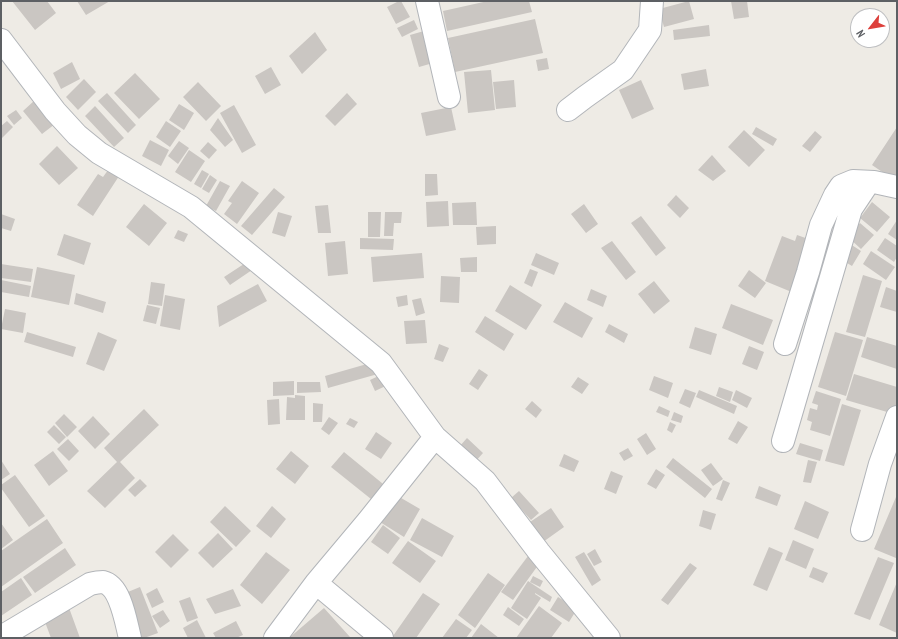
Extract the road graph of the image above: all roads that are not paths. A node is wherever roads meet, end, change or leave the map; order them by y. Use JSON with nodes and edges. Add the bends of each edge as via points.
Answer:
{"nodes":[{"id":1,"x":427,"y":1,"type":"edge"},
{"id":2,"x":652,"y":1,"type":"edge"},
{"id":3,"x":1,"y":40,"type":"edge"},
{"id":4,"x":449,"y":97,"type":"dead end"},
{"id":5,"x":568,"y":110,"type":"dead end"},
{"id":6,"x":869,"y":182,"type":"junction"},
{"id":7,"x":897,"y":188,"type":"edge"},
{"id":8,"x":785,"y":344,"type":"dead end"},
{"id":9,"x":897,"y":417,"type":"edge"},
{"id":10,"x":435,"y":437,"type":"junction"},
{"id":11,"x":783,"y":441,"type":"dead end"},
{"id":12,"x":862,"y":530,"type":"dead end"},
{"id":13,"x":316,"y":583,"type":"junction"},
{"id":14,"x":1,"y":637,"type":"edge"},
{"id":15,"x":130,"y":638,"type":"edge"},
{"id":16,"x":275,"y":638,"type":"edge"},
{"id":17,"x":382,"y":638,"type":"edge"},
{"id":18,"x":609,"y":638,"type":"edge"}],
"edges":[{"from":1,"to":4,"type":"street"},
{"from":2,"to":5,"type":"street","via":[[650,30],[623,70]]},
{"from":3,"to":10,"type":"street","via":[[55,111],[77,135],[99,153],[191,207],[381,364]]},
{"from":6,"to":7,"type":"street"},
{"from":6,"to":8,"type":"street","via":[[846,183],[835,194],[821,225]]},
{"from":6,"to":11,"type":"street","via":[[851,209]]},
{"from":9,"to":12,"type":"street","via":[[880,464]]},
{"from":10,"to":13,"type":"street"},
{"from":10,"to":18,"type":"street","via":[[485,481]]},
{"from":13,"to":16,"type":"street"},
{"from":13,"to":17,"type":"street"},
{"from":14,"to":15,"type":"street","via":[[90,584],[103,582],[112,587],[121,602]]}]}
